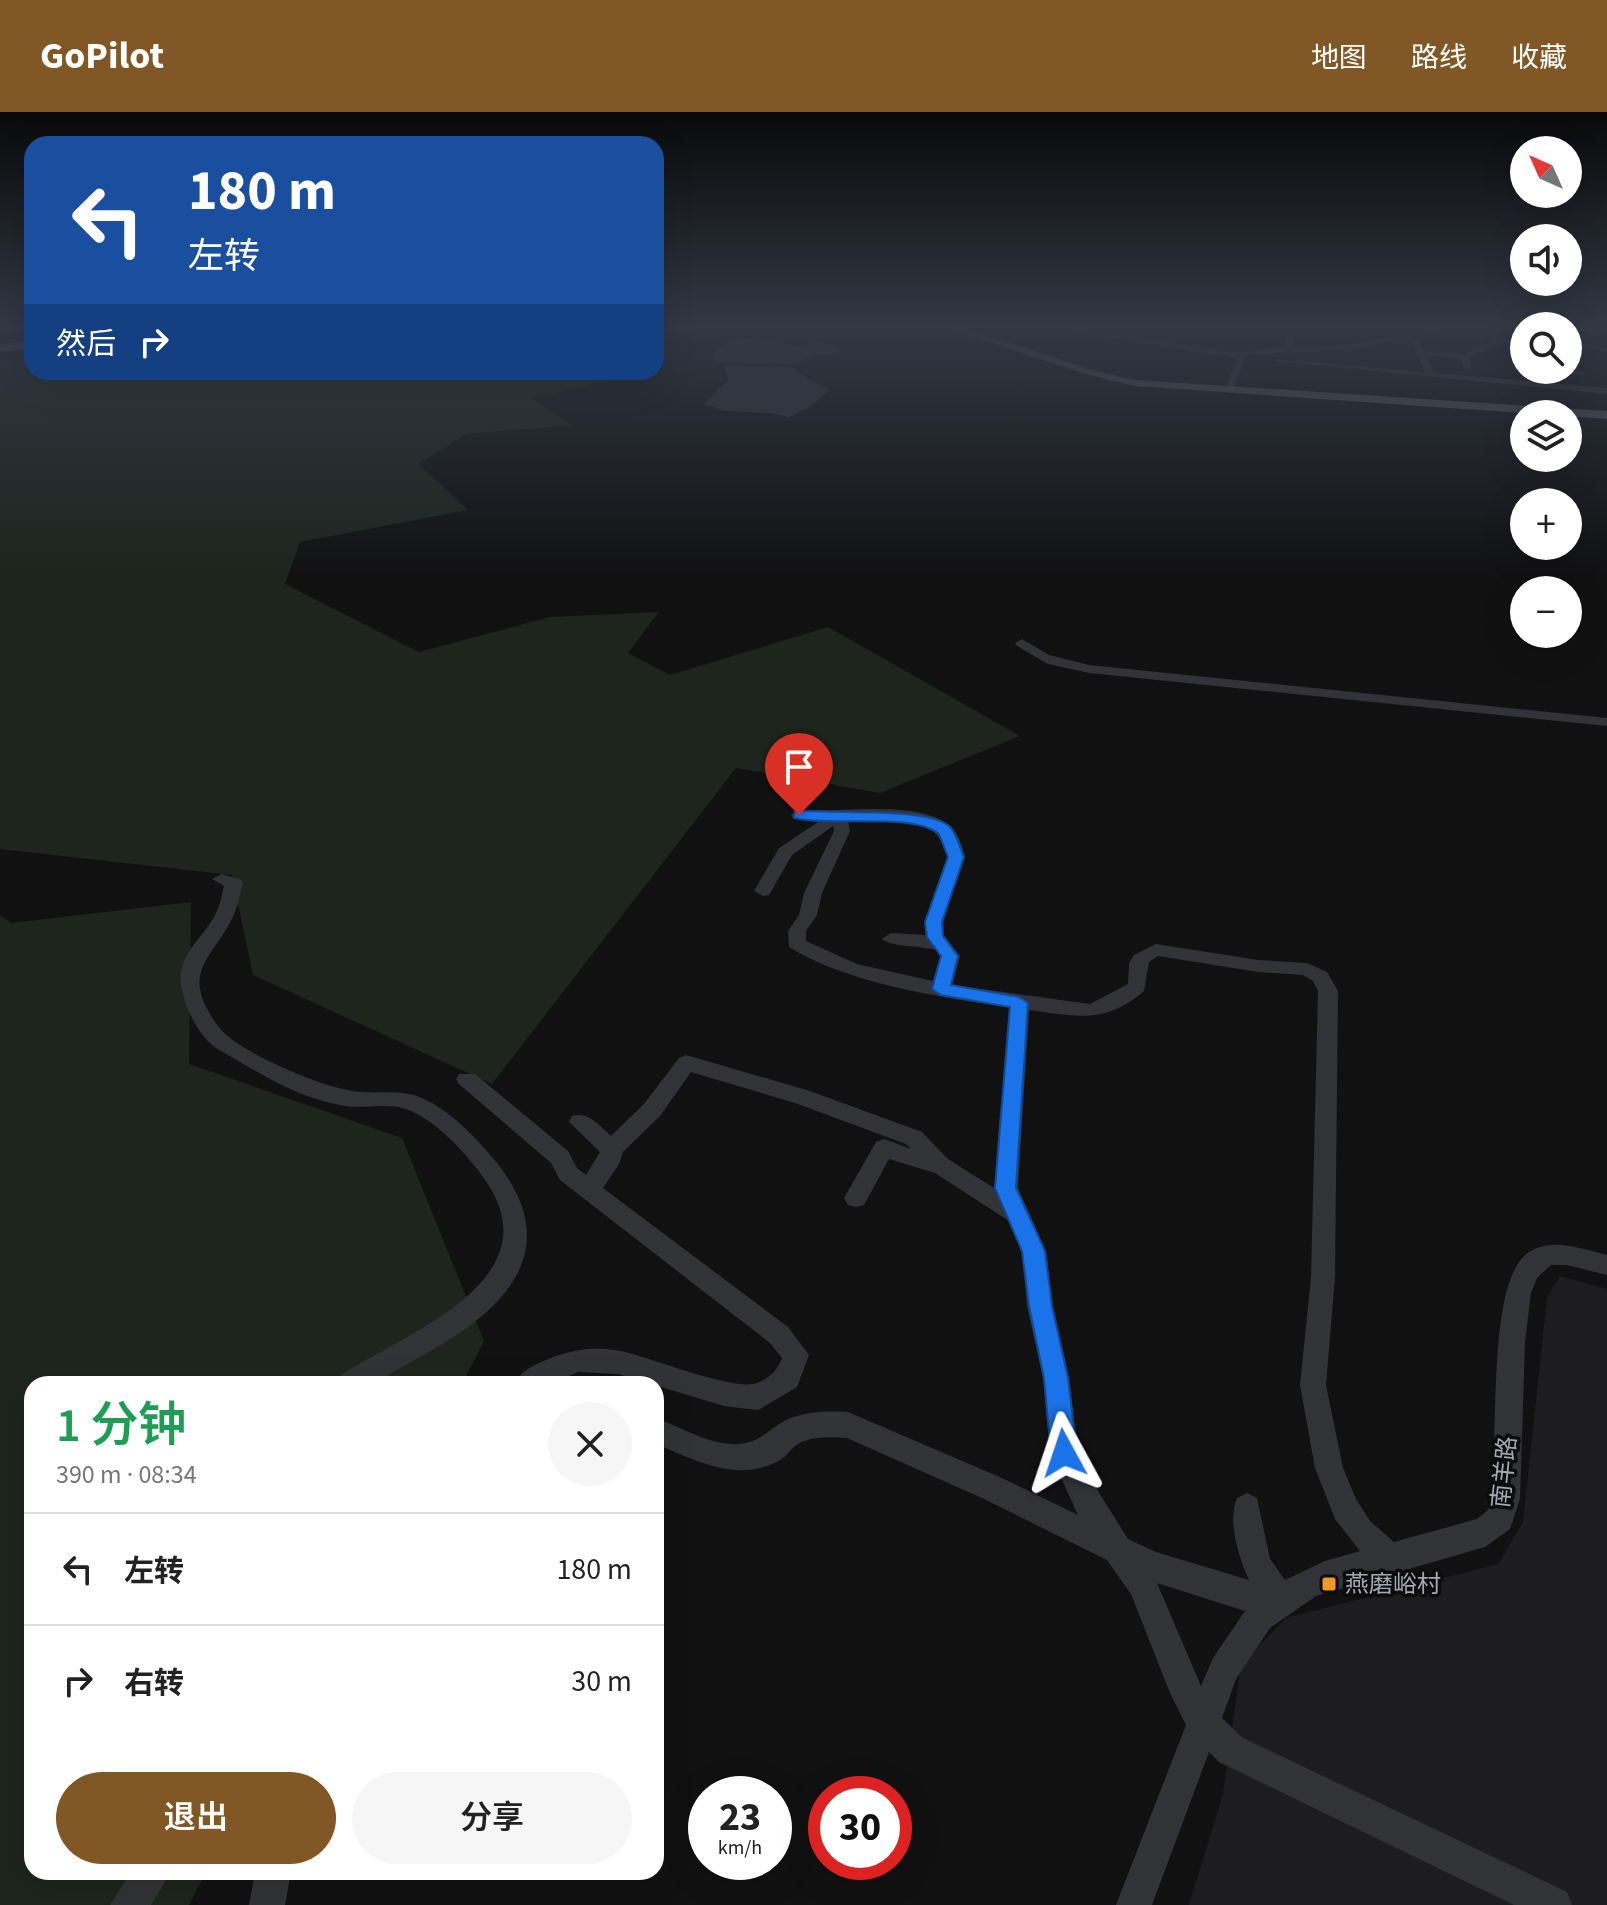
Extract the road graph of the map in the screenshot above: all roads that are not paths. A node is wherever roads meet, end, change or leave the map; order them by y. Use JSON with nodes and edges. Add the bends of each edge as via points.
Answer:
{"nodes":[{"id":1,"x":1511,"y":409,"type":"edge"},
{"id":2,"x":1607,"y":415,"type":"edge"},
{"id":3,"x":1022,"y":643,"type":"dead end"},
{"id":4,"x":1607,"y":722,"type":"edge"},
{"id":5,"x":799,"y":815,"type":"dead end"},
{"id":6,"x":832,"y":818,"type":"junction"},
{"id":7,"x":221,"y":879,"type":"dead end"},
{"id":8,"x":763,"y":891,"type":"dead end"},
{"id":9,"x":891,"y":939,"type":"dead end"},
{"id":10,"x":944,"y":945,"type":"junction"},
{"id":11,"x":941,"y":989,"type":"junction"},
{"id":12,"x":1019,"y":1003,"type":"junction"},
{"id":13,"x":467,"y":1079,"type":"dead end"},
{"id":14,"x":580,"y":1122,"type":"dead end"},
{"id":15,"x":612,"y":1149,"type":"junction"},
{"id":16,"x":940,"y":1165,"type":"junction"},
{"id":17,"x":589,"y":1190,"type":"junction"},
{"id":18,"x":856,"y":1198,"type":"dead end"},
{"id":19,"x":1021,"y":1217,"type":"junction"},
{"id":20,"x":1607,"y":1265,"type":"edge"},
{"id":21,"x":365,"y":1376,"type":"edge"},
{"id":22,"x":540,"y":1376,"type":"edge"},
{"id":23,"x":664,"y":1434,"type":"edge"},
{"id":24,"x":1247,"y":1508,"type":"dead end"},
{"id":25,"x":1118,"y":1548,"type":"junction"},
{"id":26,"x":1388,"y":1557,"type":"junction"},
{"id":27,"x":1284,"y":1601,"type":"junction"},
{"id":28,"x":1202,"y":1721,"type":"junction"},
{"id":29,"x":147,"y":1880,"type":"edge"},
{"id":30,"x":272,"y":1880,"type":"edge"},
{"id":31,"x":128,"y":1905,"type":"edge"},
{"id":32,"x":267,"y":1905,"type":"edge"},
{"id":33,"x":1134,"y":1905,"type":"edge"},
{"id":34,"x":1554,"y":1905,"type":"edge"}],
"edges":[{"from":1,"to":2,"type":"main road"},
{"from":3,"to":4,"type":"street","via":[[1059,664],[1089,669]]},
{"from":5,"to":6,"type":"street"},
{"from":6,"to":8,"type":"street","via":[[785,852]]},
{"from":6,"to":10,"type":"street","via":[[911,818],[946,831],[956,857],[934,922],[935,937]]},
{"from":6,"to":11,"type":"street","via":[[842,831],[796,943],[851,969]]},
{"from":7,"to":21,"type":"street","via":[[234,883],[190,979],[215,1036],[292,1085],[358,1101],[407,1100],[425,1109],[496,1173],[517,1216],[509,1261],[483,1299],[456,1323]]},
{"from":9,"to":10,"type":"street"},
{"from":10,"to":11,"type":"street","via":[[950,956]]},
{"from":11,"to":12,"type":"street"},
{"from":12,"to":19,"type":"street","via":[[1006,1188]]},
{"from":12,"to":26,"type":"street","via":[[1071,1010],[1107,1006],[1137,986],[1138,962],[1156,950],[1307,969],[1320,977],[1328,991],[1323,1261],[1313,1385],[1329,1468],[1345,1509]]},
{"from":13,"to":17,"type":"street","via":[[560,1157],[568,1174]]},
{"from":14,"to":15,"type":"street"},
{"from":15,"to":16,"type":"street","via":[[652,1110],[686,1063],[900,1132],[914,1138]]},
{"from":15,"to":17,"type":"street"},
{"from":16,"to":18,"type":"street","via":[[884,1148]]},
{"from":16,"to":19,"type":"street"},
{"from":17,"to":22,"type":"street","via":[[779,1335],[796,1355],[788,1378],[758,1397],[724,1393],[618,1362],[577,1360]]},
{"from":19,"to":25,"type":"street","via":[[1034,1251],[1064,1453],[1075,1481]]},
{"from":20,"to":26,"type":"street","name":"南羊路","via":[[1550,1255],[1537,1260],[1518,1293],[1500,1519],[1485,1532]]},
{"from":23,"to":25,"type":"street","via":[[737,1458],[771,1450],[791,1432],[848,1425]]},
{"from":24,"to":27,"type":"street","via":[[1255,1563],[1262,1580]]},
{"from":25,"to":27,"type":"street","via":[[1190,1581]]},
{"from":25,"to":28,"type":"street","via":[[1142,1584]]},
{"from":26,"to":27,"type":"street","name":"南羊路","via":[[1325,1576]]},
{"from":27,"to":28,"type":"street","name":"南羊路","via":[[1259,1617],[1224,1669]]},
{"from":28,"to":33,"type":"street","name":"南羊路"},
{"from":28,"to":34,"type":"street","via":[[1231,1750]]},
{"from":29,"to":31,"type":"street"},
{"from":30,"to":32,"type":"street"}]}
